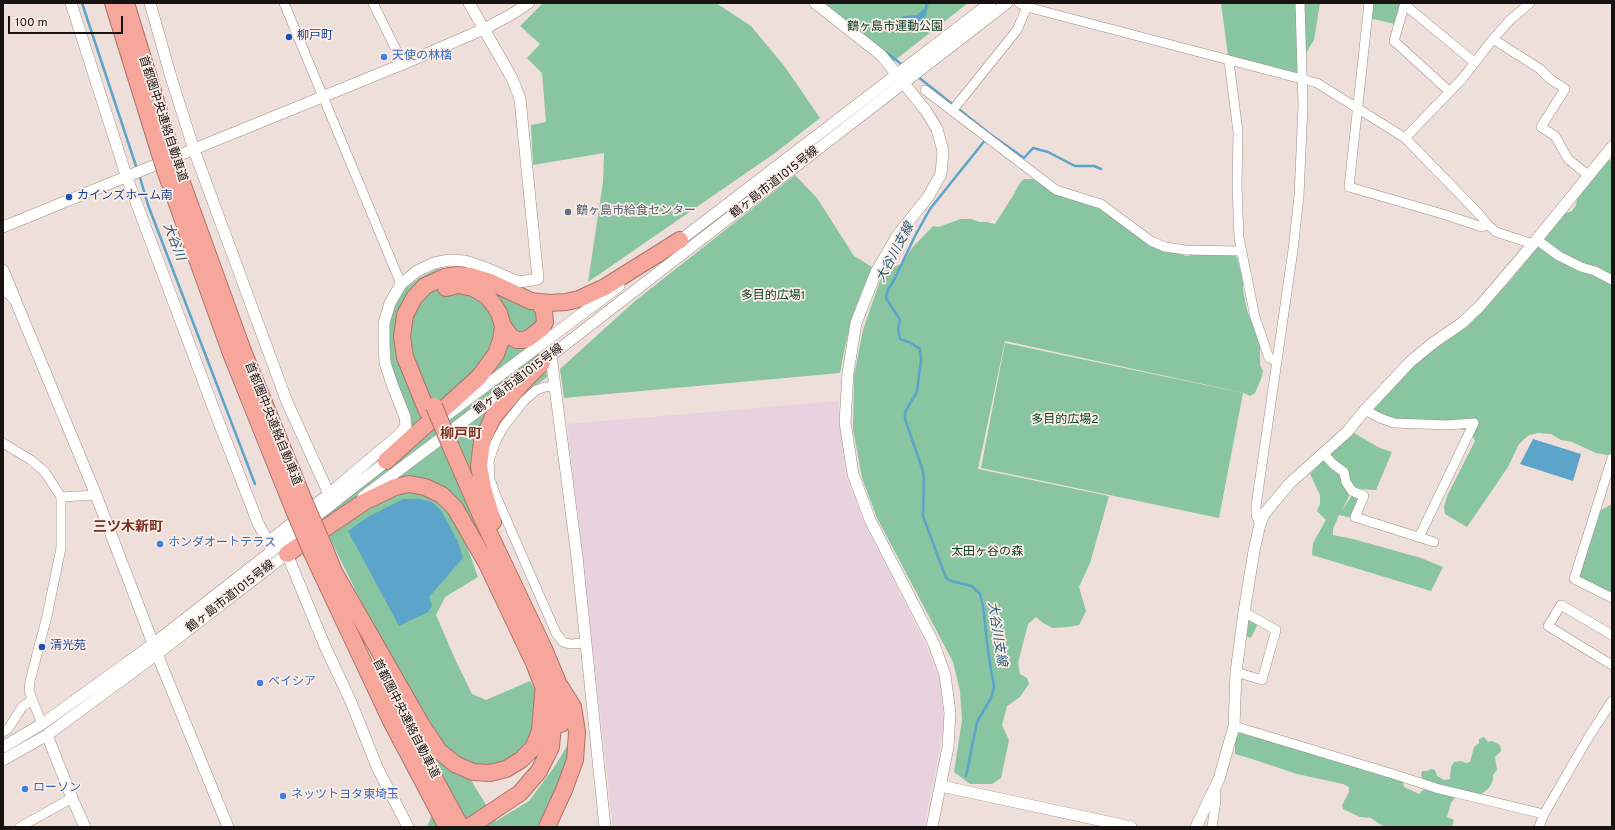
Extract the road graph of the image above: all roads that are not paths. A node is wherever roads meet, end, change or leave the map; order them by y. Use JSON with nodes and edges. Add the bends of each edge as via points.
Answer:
{"nodes":[{"id":1,"x":71,"y":3,"type":"edge"},
{"id":2,"x":113,"y":3,"type":"edge"},
{"id":3,"x":126,"y":3,"type":"edge"},
{"id":4,"x":150,"y":3,"type":"edge"},
{"id":5,"x":284,"y":3,"type":"edge"},
{"id":6,"x":374,"y":3,"type":"edge"},
{"id":7,"x":469,"y":3,"type":"edge"},
{"id":8,"x":529,"y":3,"type":"edge"},
{"id":9,"x":815,"y":3,"type":"edge"},
{"id":10,"x":990,"y":3,"type":"edge"},
{"id":11,"x":1007,"y":3,"type":"edge"},
{"id":12,"x":1019,"y":3,"type":"edge"},
{"id":13,"x":1300,"y":3,"type":"edge"},
{"id":14,"x":1369,"y":3,"type":"edge"},
{"id":15,"x":1405,"y":4,"type":"edge"},
{"id":16,"x":1528,"y":4,"type":"edge"},
{"id":17,"x":1028,"y":7,"type":"junction"},
{"id":18,"x":484,"y":29,"type":"junction"},
{"id":19,"x":1493,"y":39,"type":"junction"},
{"id":20,"x":1229,"y":60,"type":"junction"},
{"id":21,"x":1474,"y":62,"type":"junction"},
{"id":22,"x":403,"y":64,"type":"junction"},
{"id":23,"x":901,"y":79,"type":"junction"},
{"id":24,"x":1303,"y":80,"type":"junction"},
{"id":25,"x":925,"y":90,"type":"dead end"},
{"id":26,"x":1450,"y":92,"type":"junction"},
{"id":27,"x":322,"y":97,"type":"junction"},
{"id":28,"x":1357,"y":109,"type":"junction"},
{"id":29,"x":952,"y":111,"type":"junction"},
{"id":30,"x":1405,"y":138,"type":"junction"},
{"id":31,"x":164,"y":149,"type":"junction"},
{"id":32,"x":194,"y":150,"type":"junction"},
{"id":33,"x":1610,"y":153,"type":"edge"},
{"id":34,"x":1589,"y":176,"type":"junction"},
{"id":35,"x":127,"y":178,"type":"junction"},
{"id":36,"x":1487,"y":224,"type":"junction"},
{"id":37,"x":3,"y":227,"type":"edge"},
{"id":38,"x":680,"y":240,"type":"junction"},
{"id":39,"x":1535,"y":242,"type":"junction"},
{"id":40,"x":1242,"y":251,"type":"junction"},
{"id":41,"x":3,"y":270,"type":"edge"},
{"id":42,"x":1612,"y":280,"type":"edge"},
{"id":43,"x":401,"y":284,"type":"junction"},
{"id":44,"x":3,"y":289,"type":"edge"},
{"id":45,"x":16,"y":301,"type":"junction"},
{"id":46,"x":539,"y":302,"type":"junction"},
{"id":47,"x":503,"y":326,"type":"junction"},
{"id":48,"x":547,"y":359,"type":"junction"},
{"id":49,"x":1277,"y":361,"type":"junction"},
{"id":50,"x":555,"y":386,"type":"junction"},
{"id":51,"x":430,"y":408,"type":"junction"},
{"id":52,"x":1365,"y":410,"type":"junction"},
{"id":53,"x":3,"y":444,"type":"edge"},
{"id":54,"x":1323,"y":453,"type":"junction"},
{"id":55,"x":1612,"y":458,"type":"edge"},
{"id":56,"x":386,"y":461,"type":"junction"},
{"id":57,"x":329,"y":494,"type":"junction"},
{"id":58,"x":96,"y":495,"type":"junction"},
{"id":59,"x":61,"y":497,"type":"junction"},
{"id":60,"x":1260,"y":524,"type":"junction"},
{"id":61,"x":1419,"y":537,"type":"junction"},
{"id":62,"x":1434,"y":542,"type":"dead end"},
{"id":63,"x":275,"y":548,"type":"junction"},
{"id":64,"x":318,"y":550,"type":"junction"},
{"id":65,"x":495,"y":563,"type":"junction"},
{"id":66,"x":333,"y":570,"type":"junction"},
{"id":67,"x":1612,"y":598,"type":"edge"},
{"id":68,"x":1244,"y":612,"type":"junction"},
{"id":69,"x":1612,"y":635,"type":"edge"},
{"id":70,"x":585,"y":643,"type":"junction"},
{"id":71,"x":155,"y":649,"type":"junction"},
{"id":72,"x":1612,"y":665,"type":"edge"},
{"id":73,"x":1236,"y":672,"type":"junction"},
{"id":74,"x":559,"y":685,"type":"junction"},
{"id":75,"x":543,"y":691,"type":"junction"},
{"id":76,"x":32,"y":700,"type":"junction"},
{"id":77,"x":1612,"y":701,"type":"edge"},
{"id":78,"x":42,"y":724,"type":"junction"},
{"id":79,"x":1234,"y":726,"type":"junction"},
{"id":80,"x":3,"y":732,"type":"edge"},
{"id":81,"x":48,"y":735,"type":"junction"},
{"id":82,"x":3,"y":747,"type":"edge"},
{"id":83,"x":3,"y":760,"type":"edge"},
{"id":84,"x":941,"y":786,"type":"junction"},
{"id":85,"x":1216,"y":788,"type":"junction"},
{"id":86,"x":72,"y":798,"type":"junction"},
{"id":87,"x":1544,"y":814,"type":"junction"},
{"id":88,"x":459,"y":826,"type":"edge"},
{"id":89,"x":20,"y":827,"type":"edge"},
{"id":90,"x":85,"y":827,"type":"edge"},
{"id":91,"x":228,"y":827,"type":"edge"},
{"id":92,"x":408,"y":827,"type":"edge"},
{"id":93,"x":480,"y":827,"type":"edge"},
{"id":94,"x":547,"y":827,"type":"edge"},
{"id":95,"x":606,"y":827,"type":"edge"},
{"id":96,"x":932,"y":827,"type":"edge"},
{"id":97,"x":1132,"y":827,"type":"edge"},
{"id":98,"x":1196,"y":827,"type":"edge"},
{"id":99,"x":1212,"y":827,"type":"edge"},
{"id":100,"x":1539,"y":827,"type":"edge"}],
"edges":[{"from":1,"to":35,"type":"street"},
{"from":2,"to":31,"type":"highway","name":"首都圏中央連絡自動車道"},
{"from":3,"to":31,"type":"highway","name":"首都圏中央連絡自動車道"},
{"from":4,"to":32,"type":"street"},
{"from":5,"to":27,"type":"street"},
{"from":6,"to":22,"type":"street"},
{"from":7,"to":18,"type":"street"},
{"from":8,"to":18,"type":"street"},
{"from":9,"to":23,"type":"street","via":[[881,55]]},
{"from":10,"to":23,"type":"street","name":"鶴ヶ島市道1015号線"},
{"from":11,"to":23,"type":"street","name":"鶴ヶ島市道1015号線"},
{"from":12,"to":17,"type":"street"},
{"from":13,"to":24,"type":"street"},
{"from":14,"to":28,"type":"street"},
{"from":15,"to":21,"type":"street"},
{"from":15,"to":26,"type":"street","via":[[1394,41]]},
{"from":16,"to":19,"type":"street"},
{"from":17,"to":20,"type":"street"},
{"from":17,"to":29,"type":"street","via":[[1017,30]]},
{"from":18,"to":22,"type":"street"},
{"from":18,"to":43,"type":"street","via":[[513,80],[520,99],[538,279],[519,282],[465,261],[449,260],[416,271]]},
{"from":19,"to":21,"type":"street"},
{"from":19,"to":34,"type":"street","via":[[1540,69],[1565,89],[1541,127],[1554,136],[1568,159]]},
{"from":20,"to":24,"type":"street"},
{"from":20,"to":40,"type":"street","via":[[1238,132],[1237,186]]},
{"from":21,"to":26,"type":"street"},
{"from":22,"to":27,"type":"street"},
{"from":23,"to":38,"type":"street","name":"鶴ヶ島市道1015号線"},
{"from":23,"to":48,"type":"street","name":"鶴ヶ島市道1015号線"},
{"from":23,"to":84,"type":"street","via":[[937,129],[943,151],[941,174],[928,197],[897,236],[876,272],[856,323],[848,373],[845,422],[853,474],[870,520],[934,644],[945,675],[950,713],[948,746]]},
{"from":24,"to":28,"type":"street","via":[[1317,83]]},
{"from":24,"to":49,"type":"street","via":[[1299,196]]},
{"from":25,"to":29,"type":"street"},
{"from":26,"to":30,"type":"street"},
{"from":27,"to":32,"type":"street"},
{"from":27,"to":43,"type":"street"},
{"from":28,"to":30,"type":"street"},
{"from":28,"to":36,"type":"street","via":[[1349,187],[1446,214],[1482,227]]},
{"from":29,"to":40,"type":"street","via":[[1056,190],[1101,204],[1151,241],[1165,247],[1186,250]]},
{"from":30,"to":36,"type":"street"},
{"from":31,"to":64,"type":"highway","name":"首都圏中央連絡自動車道","bridge":true,"via":[[232,356]]},
{"from":32,"to":35,"type":"street"},
{"from":32,"to":57,"type":"street","via":[[287,402]]},
{"from":33,"to":34,"type":"street"},
{"from":34,"to":39,"type":"street"},
{"from":35,"to":37,"type":"street"},
{"from":35,"to":63,"type":"street","via":[[258,523]]},
{"from":36,"to":39,"type":"street","via":[[1496,232]]},
{"from":38,"to":46,"type":"highway","via":[[605,287],[579,299],[555,303]]},
{"from":38,"to":56,"type":"street","name":"鶴ヶ島市道1015号線"},
{"from":39,"to":42,"type":"street","via":[[1581,267]]},
{"from":39,"to":52,"type":"street","via":[[1480,306],[1462,323],[1422,351]]},
{"from":40,"to":49,"type":"street","via":[[1255,317],[1269,358]]},
{"from":41,"to":45,"type":"street"},
{"from":43,"to":57,"type":"street","via":[[390,303],[384,323],[384,344],[386,363],[406,426]]},
{"from":44,"to":45,"type":"street"},
{"from":45,"to":58,"type":"street"},
{"from":46,"to":47,"type":"highway","via":[[544,311],[545,322],[542,328],[529,338],[518,340],[511,337]]},
{"from":46,"to":51,"type":"highway","via":[[470,276],[445,277],[425,286],[414,298],[405,315],[402,337],[405,357]]},
{"from":47,"to":51,"type":"highway","via":[[499,313],[487,296],[473,288],[458,285],[441,289],[423,300],[413,318],[410,339]]},
{"from":47,"to":56,"type":"highway","via":[[496,354],[488,366]]},
{"from":48,"to":50,"type":"street"},
{"from":48,"to":63,"type":"street","name":"鶴ヶ島市道1015号線"},
{"from":48,"to":65,"type":"highway","via":[[493,417],[482,441],[479,466]]},
{"from":49,"to":60,"type":"street","via":[[1256,506]]},
{"from":50,"to":70,"type":"street","via":[[577,557]]},
{"from":50,"to":70,"type":"street","via":[[536,390],[504,426],[489,461],[490,479],[556,633],[563,642]]},
{"from":51,"to":65,"type":"highway","bridge":true},
{"from":52,"to":54,"type":"street","via":[[1347,432]]},
{"from":52,"to":61,"type":"street","via":[[1394,423],[1474,423]]},
{"from":53,"to":59,"type":"street","via":[[31,460],[45,472]]},
{"from":54,"to":60,"type":"street","via":[[1290,483],[1275,500]]},
{"from":54,"to":61,"type":"street","via":[[1344,472],[1346,482],[1352,491],[1364,496],[1355,517]]},
{"from":55,"to":67,"type":"street","via":[[1574,579]]},
{"from":56,"to":63,"type":"street","name":"鶴ヶ島市道1015号線"},
{"from":57,"to":63,"type":"street"},
{"from":58,"to":59,"type":"street"},
{"from":58,"to":71,"type":"street"},
{"from":59,"to":76,"type":"street","via":[[61,548],[30,681],[29,691]]},
{"from":60,"to":68,"type":"street"},
{"from":61,"to":62,"type":"street"},
{"from":63,"to":65,"type":"highway","via":[[395,487],[409,484],[442,494]]},
{"from":63,"to":71,"type":"street","name":"鶴ヶ島市道1015号線"},
{"from":63,"to":71,"type":"street","name":"鶴ヶ島市道1015号線"},
{"from":63,"to":92,"type":"street","via":[[324,644],[377,767]]},
{"from":64,"to":66,"type":"highway","name":"首都圏中央連絡自動車道"},
{"from":64,"to":88,"type":"highway","name":"首都圏中央連絡自動車道","via":[[391,721]]},
{"from":65,"to":74,"type":"highway","via":[[544,649]]},
{"from":65,"to":75,"type":"highway"},
{"from":66,"to":75,"type":"highway","via":[[429,737],[439,751],[454,764],[473,772],[490,773],[506,769],[520,760],[533,748],[540,731]]},
{"from":66,"to":88,"type":"highway","name":"首都圏中央連絡自動車道","via":[[418,748]]},
{"from":68,"to":73,"type":"street"},
{"from":68,"to":73,"type":"street","via":[[1276,630],[1262,680]]},
{"from":69,"to":72,"type":"street","via":[[1561,605],[1548,626]]},
{"from":70,"to":95,"type":"street"},
{"from":71,"to":78,"type":"street","name":"鶴ヶ島市道1015号線"},
{"from":71,"to":81,"type":"street","name":"鶴ヶ島市道1015号線"},
{"from":71,"to":91,"type":"street"},
{"from":73,"to":79,"type":"street"},
{"from":74,"to":93,"type":"highway","via":[[561,721],[552,762],[541,780],[527,795]]},
{"from":74,"to":94,"type":"highway","via":[[573,708],[577,732],[575,760]]},
{"from":75,"to":88,"type":"highway","via":[[554,715],[551,747],[540,771],[520,793]]},
{"from":76,"to":78,"type":"street"},
{"from":76,"to":80,"type":"street","via":[[22,707],[8,729]]},
{"from":77,"to":87,"type":"street"},
{"from":78,"to":82,"type":"street","name":"鶴ヶ島市道1015号線"},
{"from":79,"to":85,"type":"street"},
{"from":79,"to":87,"type":"street","via":[[1436,788]]},
{"from":81,"to":83,"type":"street","name":"鶴ヶ島市道1015号線"},
{"from":81,"to":86,"type":"street"},
{"from":84,"to":96,"type":"street"},
{"from":84,"to":97,"type":"street"},
{"from":85,"to":98,"type":"street"},
{"from":85,"to":99,"type":"street"},
{"from":86,"to":89,"type":"street"},
{"from":86,"to":90,"type":"street"},
{"from":87,"to":100,"type":"street"}]}
